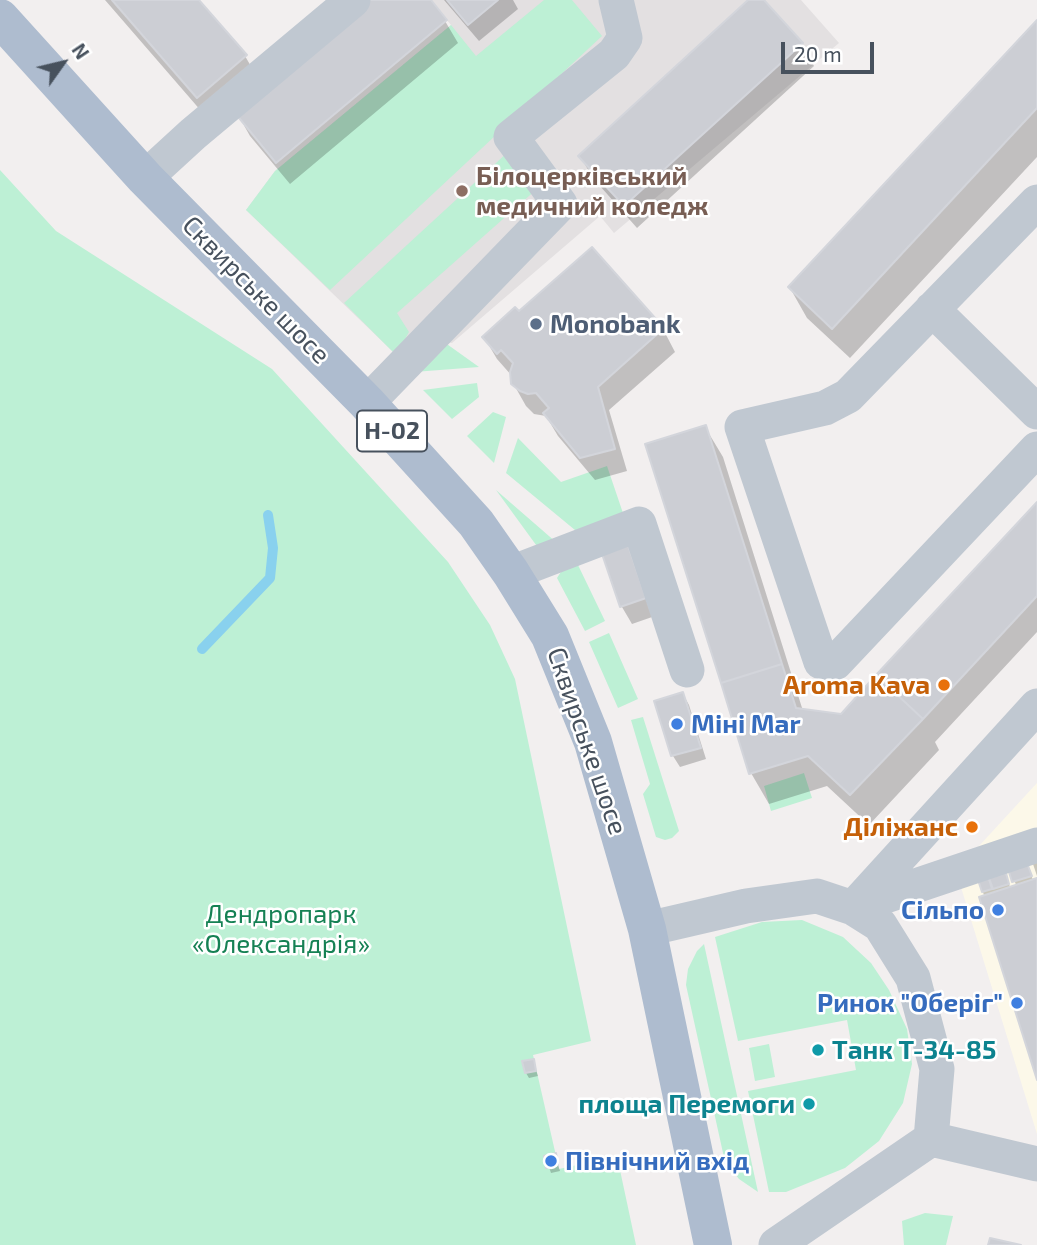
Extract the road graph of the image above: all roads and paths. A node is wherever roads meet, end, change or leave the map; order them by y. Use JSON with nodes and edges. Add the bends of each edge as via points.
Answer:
{"nodes":[{"id":1,"x":9,"y":0,"type":"edge"},
{"id":2,"x":352,"y":0,"type":"edge"},
{"id":3,"x":616,"y":0,"type":"edge"},
{"id":4,"x":0,"y":7,"type":"edge"},
{"id":5,"x":0,"y":18,"type":"edge"},
{"id":6,"x":145,"y":178,"type":"junction"},
{"id":7,"x":1037,"y":202,"type":"edge"},
{"id":8,"x":932,"y":309,"type":"junction"},
{"id":9,"x":367,"y":403,"type":"junction"},
{"id":10,"x":1037,"y":412,"type":"edge"},
{"id":11,"x":1037,"y":449,"type":"edge"},
{"id":12,"x":511,"y":573,"type":"junction"},
{"id":13,"x":687,"y":670,"type":"dead end"},
{"id":14,"x":1037,"y":706,"type":"edge"},
{"id":15,"x":1037,"y":845,"type":"edge"},
{"id":16,"x":853,"y":908,"type":"junction"},
{"id":17,"x":647,"y":929,"type":"junction"},
{"id":18,"x":931,"y":1139,"type":"junction"},
{"id":19,"x":1037,"y":1164,"type":"edge"},
{"id":20,"x":713,"y":1245,"type":"edge"},
{"id":21,"x":776,"y":1245,"type":"edge"}],
"edges":[{"from":1,"to":4,"type":"street"},
{"from":2,"to":6,"type":"street"},
{"from":3,"to":9,"type":"street","via":[[625,37],[614,54],[511,137],[561,204]]},
{"from":5,"to":6,"type":"main road","name":"Сквирське шосе","number":"Н-02"},
{"from":6,"to":9,"type":"main road","name":"Сквирське шосе","number":"Н-02"},
{"from":7,"to":8,"type":"street"},
{"from":8,"to":10,"type":"street"},
{"from":8,"to":11,"type":"street","via":[[848,396],[825,408],[742,427],[821,662],[835,663]]},
{"from":9,"to":12,"type":"main road","name":"Сквирське шосе","number":"Н-02","via":[[476,523]]},
{"from":12,"to":13,"type":"street","via":[[639,524]]},
{"from":12,"to":17,"type":"main road","name":"Сквирське шосе","number":"Н-02","via":[[550,636],[593,742]]},
{"from":14,"to":16,"type":"street"},
{"from":15,"to":16,"type":"street"},
{"from":16,"to":17,"type":"street","via":[[817,896],[746,906]]},
{"from":16,"to":18,"type":"street","via":[[880,925],[914,978],[937,1069]]},
{"from":17,"to":20,"type":"main road","name":"Сквирське шосе","number":"Н-02"},
{"from":18,"to":19,"type":"street"},
{"from":18,"to":21,"type":"street"}]}
